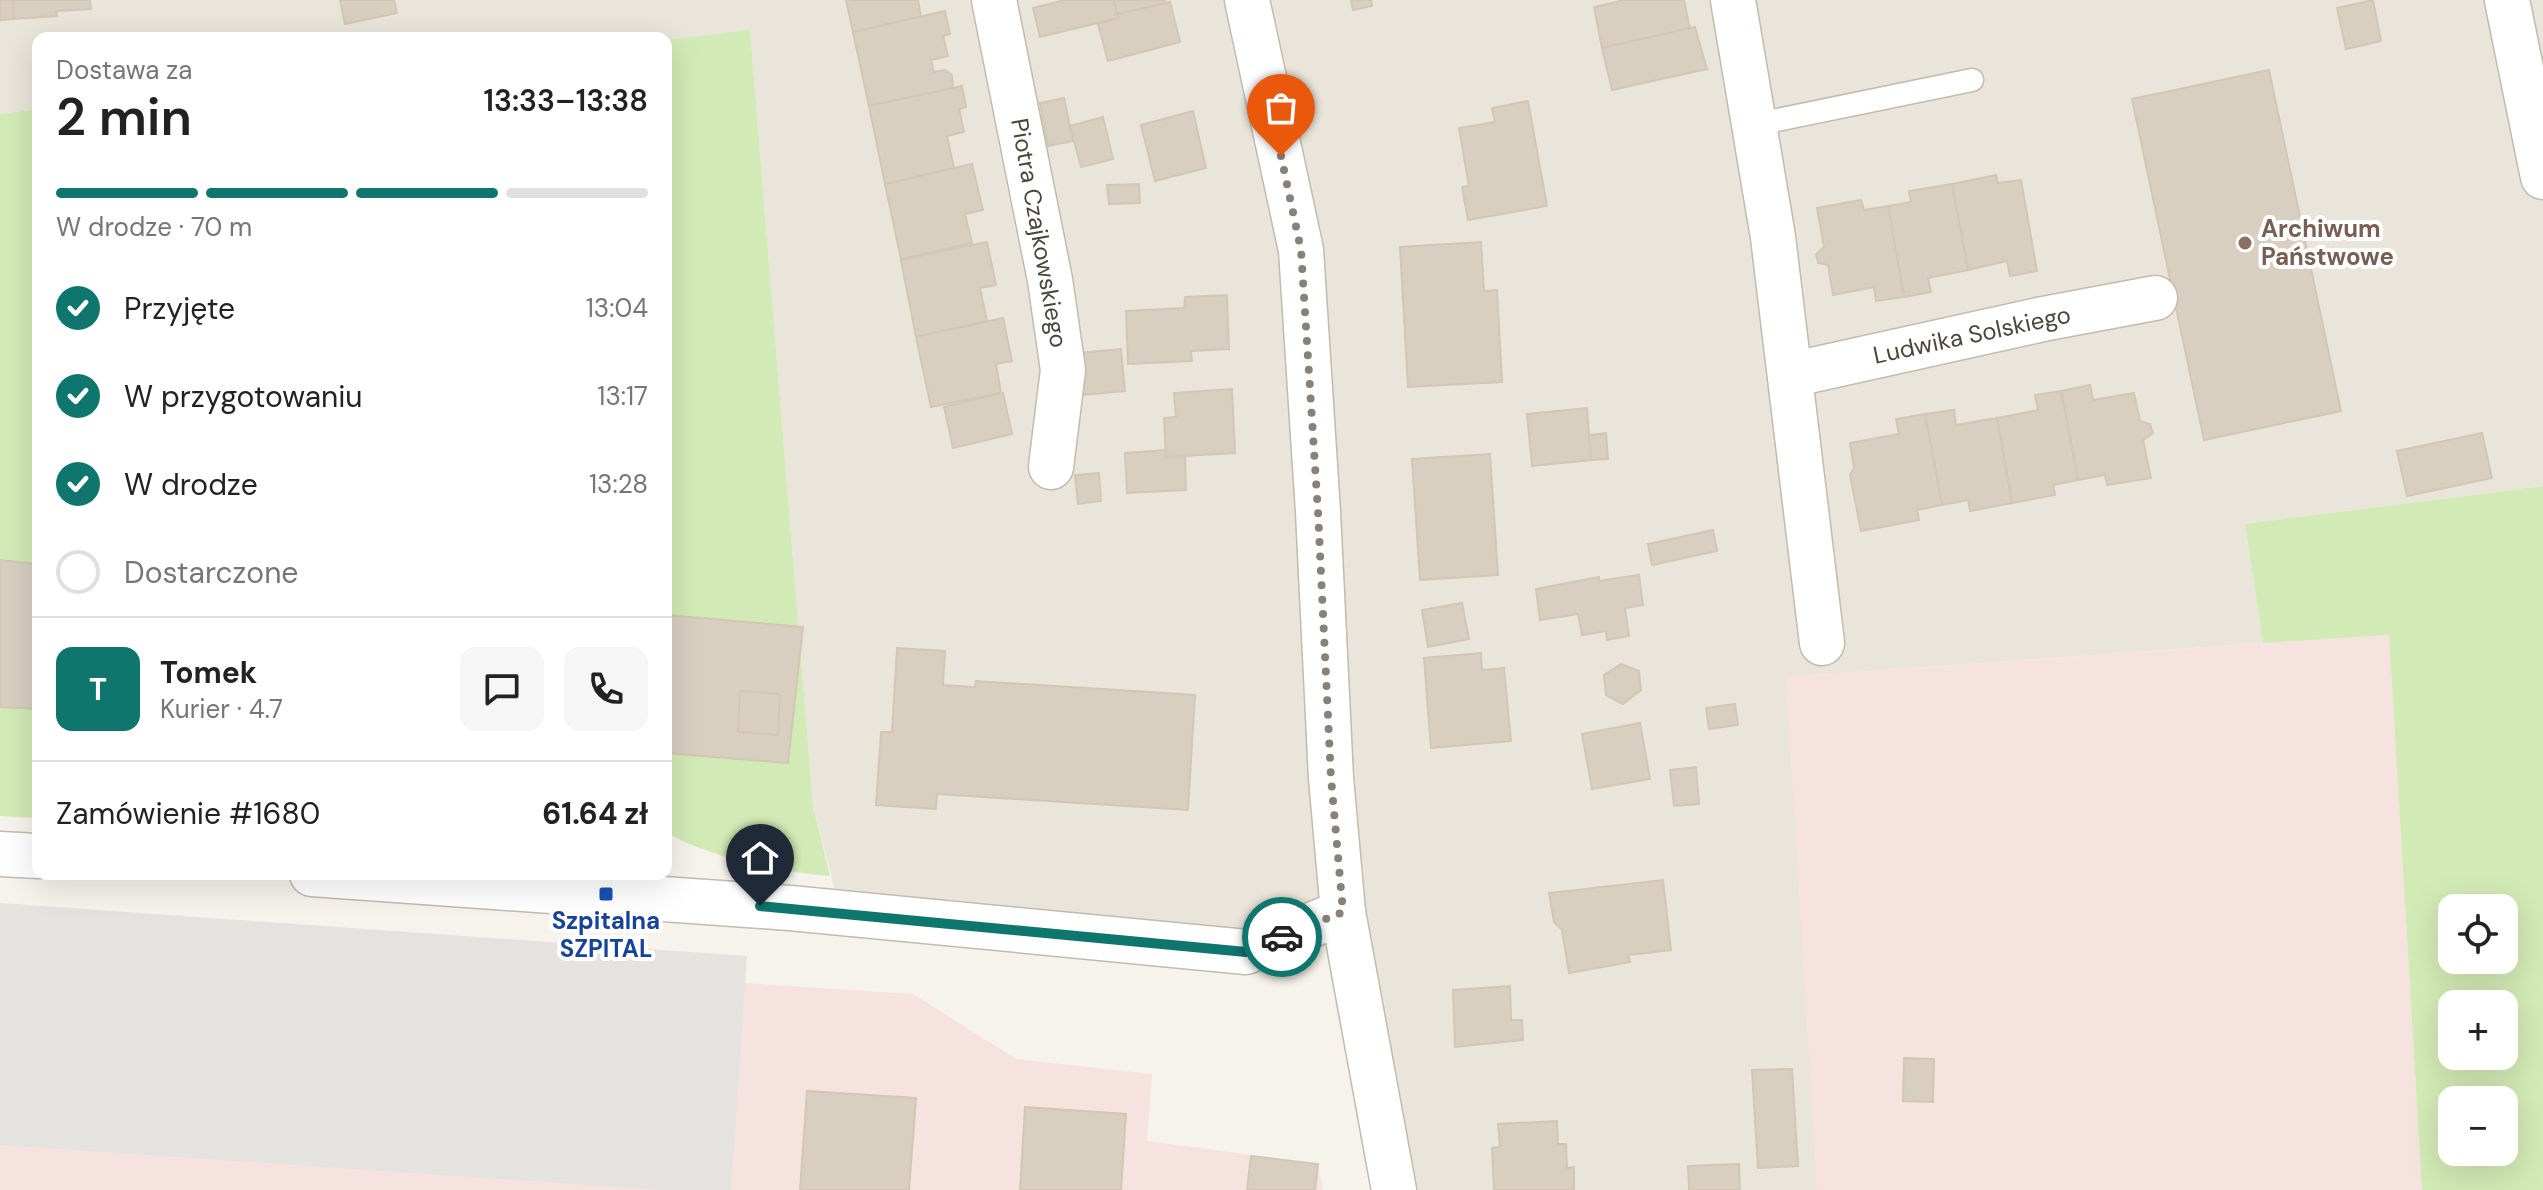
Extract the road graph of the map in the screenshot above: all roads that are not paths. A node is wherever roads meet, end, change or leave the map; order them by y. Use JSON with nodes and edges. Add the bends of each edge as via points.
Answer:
{"nodes":[{"id":1,"x":994,"y":0,"type":"edge"},
{"id":2,"x":1247,"y":0,"type":"edge"},
{"id":3,"x":1733,"y":0,"type":"edge"},
{"id":4,"x":2521,"y":17,"type":"edge"},
{"id":5,"x":1972,"y":80,"type":"dead end"},
{"id":6,"x":1753,"y":125,"type":"junction"},
{"id":7,"x":2543,"y":177,"type":"edge"},
{"id":8,"x":2155,"y":298,"type":"dead end"},
{"id":9,"x":1790,"y":375,"type":"junction"},
{"id":10,"x":1051,"y":467,"type":"dead end"},
{"id":11,"x":1822,"y":643,"type":"dead end"},
{"id":12,"x":0,"y":854,"type":"edge"},
{"id":13,"x":32,"y":856,"type":"edge"},
{"id":14,"x":396,"y":880,"type":"edge"},
{"id":15,"x":1343,"y":912,"type":"junction"},
{"id":16,"x":1394,"y":1190,"type":"edge"}],
"edges":[{"from":1,"to":10,"type":"street","name":"Piotra Czajkowskiego","via":[[1063,370]]},
{"from":2,"to":15,"type":"street","via":[[1301,250]]},
{"from":3,"to":6,"type":"street"},
{"from":4,"to":7,"type":"street"},
{"from":5,"to":6,"type":"lane"},
{"from":6,"to":9,"type":"street"},
{"from":8,"to":9,"type":"street","name":"Ludwika Solskiego"},
{"from":9,"to":11,"type":"street"},
{"from":12,"to":13,"type":"street"},
{"from":14,"to":15,"type":"street","via":[[790,908],[1246,952]]},
{"from":15,"to":16,"type":"street"}]}
